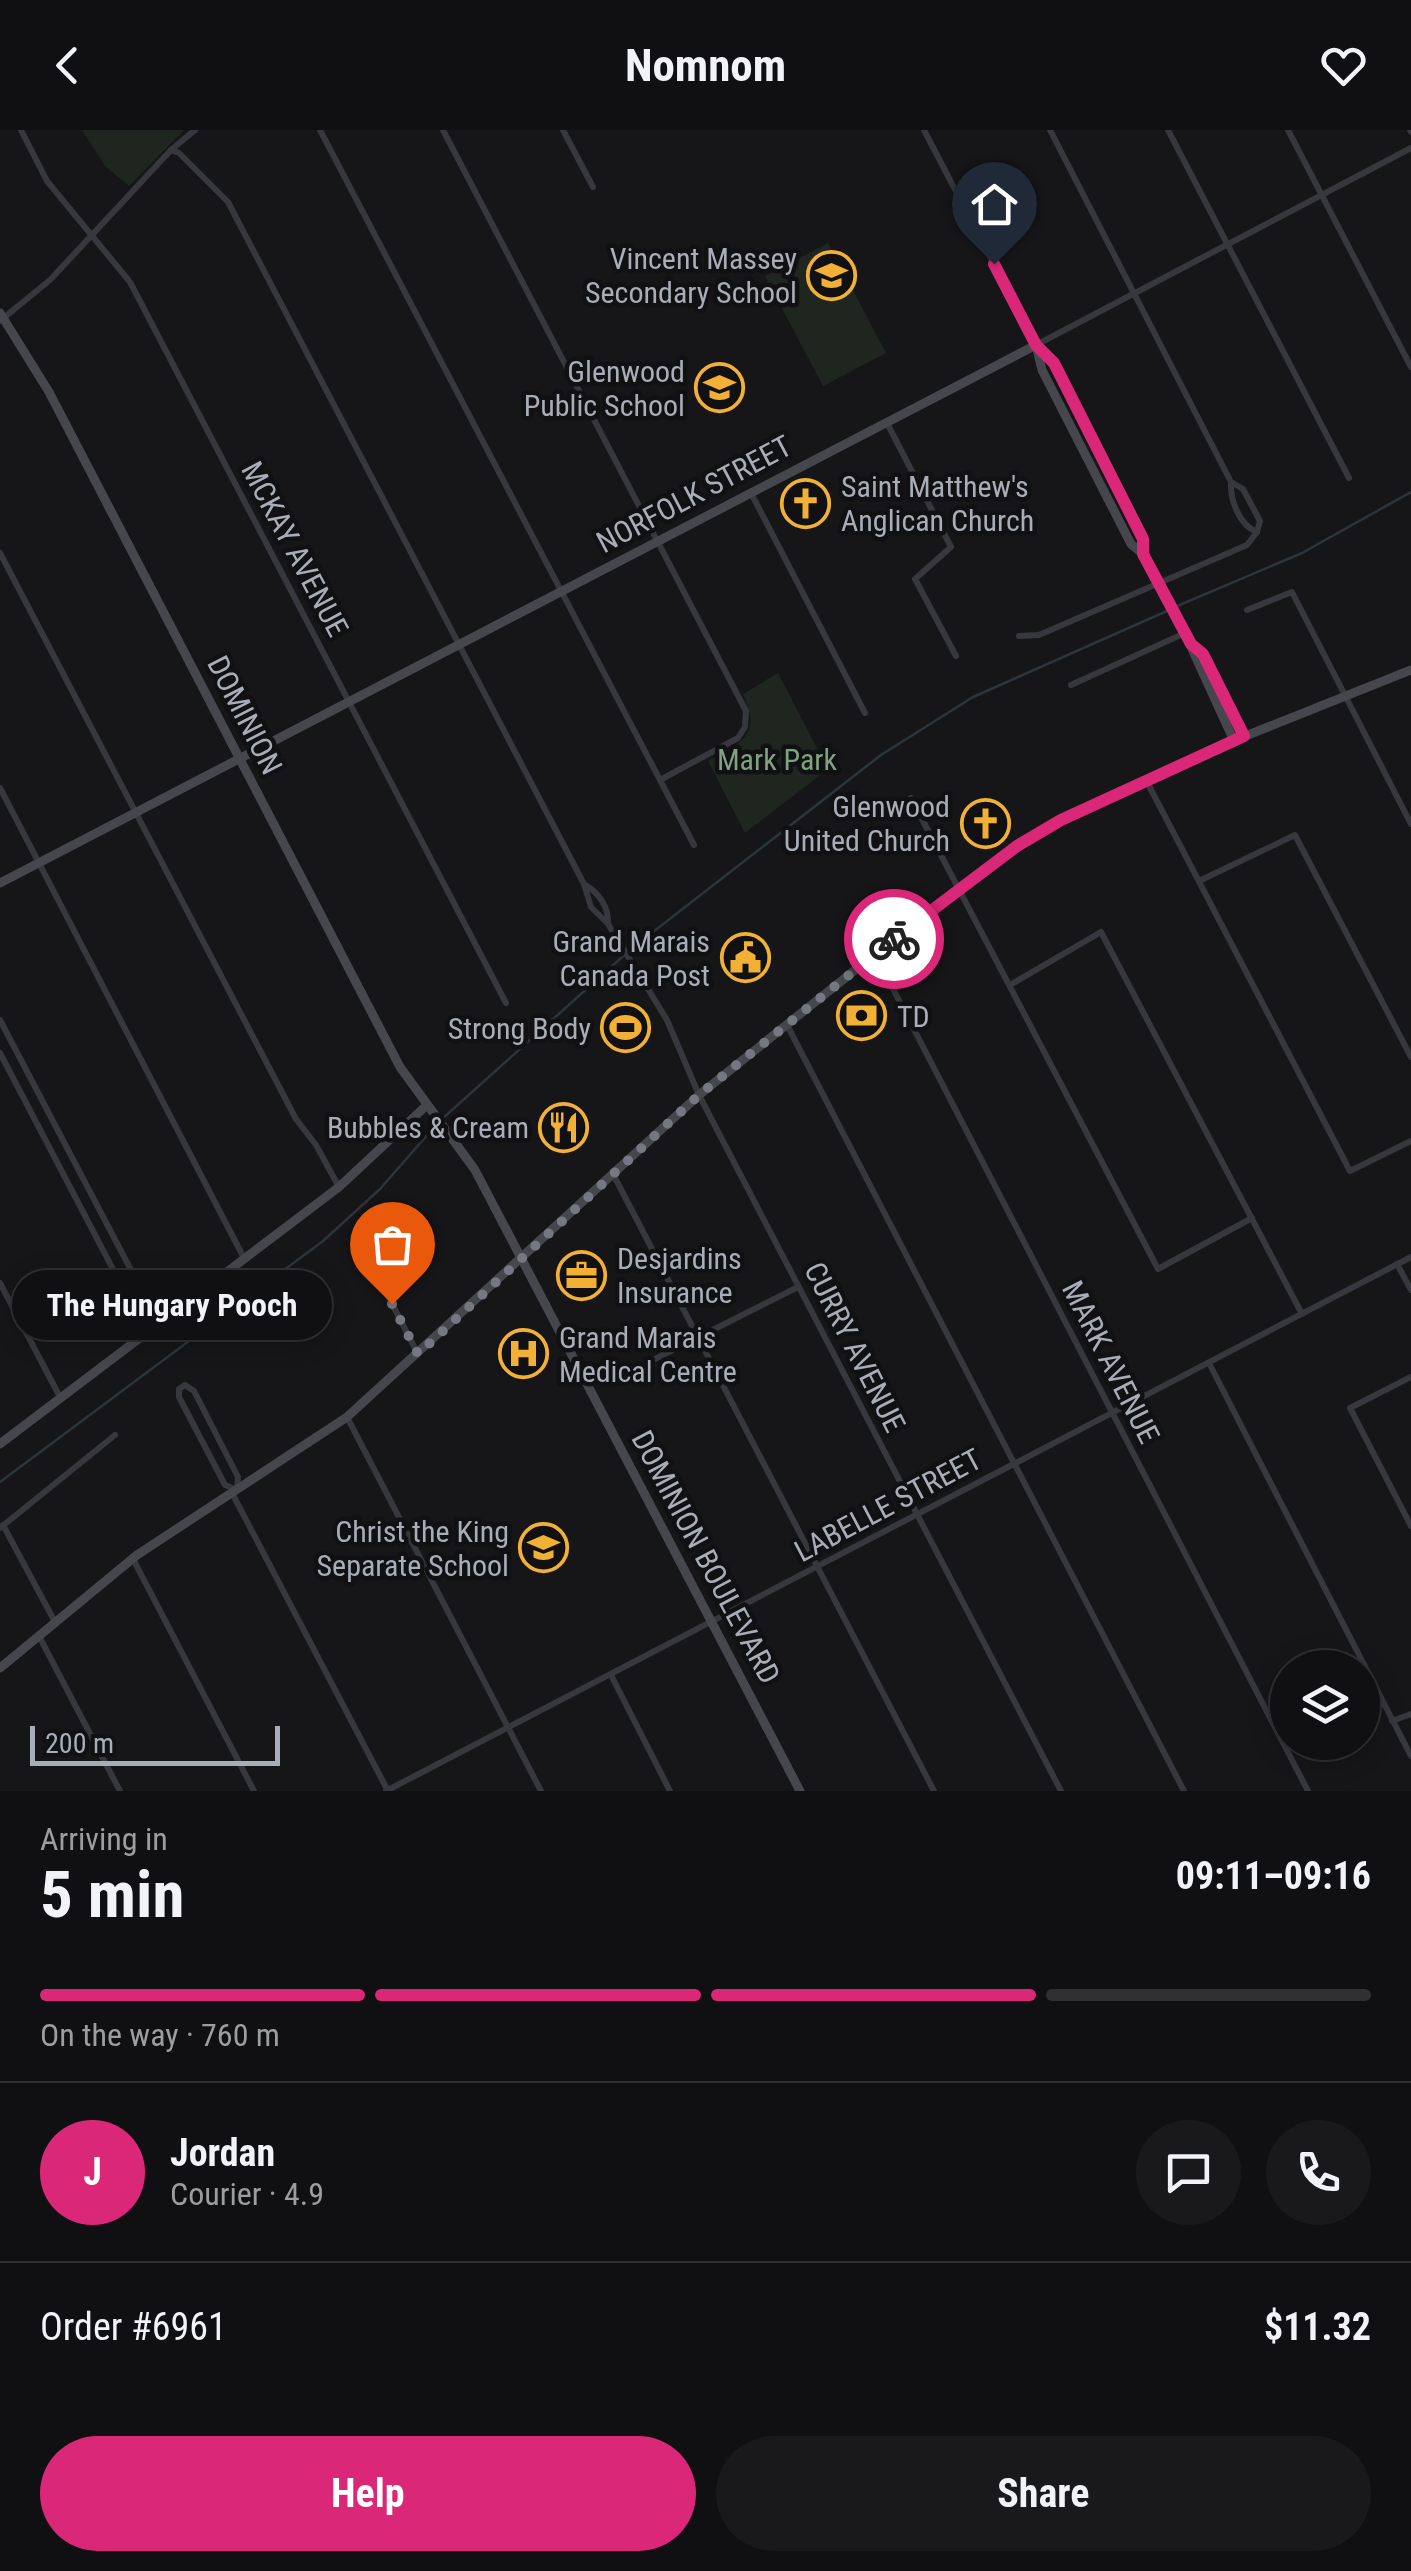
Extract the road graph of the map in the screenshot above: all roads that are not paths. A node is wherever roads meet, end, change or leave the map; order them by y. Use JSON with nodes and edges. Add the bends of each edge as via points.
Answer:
{"nodes":[{"id":1,"x":21,"y":130,"type":"edge"},
{"id":2,"x":194,"y":130,"type":"edge"},
{"id":3,"x":443,"y":130,"type":"edge"},
{"id":4,"x":563,"y":130,"type":"edge"},
{"id":5,"x":924,"y":130,"type":"edge"},
{"id":6,"x":1050,"y":130,"type":"edge"},
{"id":7,"x":1168,"y":130,"type":"edge"},
{"id":8,"x":1288,"y":130,"type":"edge"},
{"id":9,"x":323,"y":131,"type":"edge"},
{"id":10,"x":1411,"y":148,"type":"edge"},
{"id":11,"x":171,"y":150,"type":"junction"},
{"id":12,"x":593,"y":187,"type":"dead end"},
{"id":13,"x":1322,"y":195,"type":"junction"},
{"id":14,"x":92,"y":235,"type":"junction"},
{"id":15,"x":1228,"y":244,"type":"junction"},
{"id":16,"x":1134,"y":294,"type":"junction"},
{"id":17,"x":1,"y":318,"type":"edge"},
{"id":18,"x":1036,"y":345,"type":"junction"},
{"id":19,"x":1411,"y":367,"type":"edge"},
{"id":20,"x":887,"y":422,"type":"junction"},
{"id":21,"x":1349,"y":478,"type":"dead end"},
{"id":22,"x":1231,"y":482,"type":"junction"},
{"id":23,"x":751,"y":492,"type":"junction"},
{"id":24,"x":1257,"y":532,"type":"junction"},
{"id":25,"x":657,"y":542,"type":"junction"},
{"id":26,"x":0,"y":553,"type":"edge"},
{"id":27,"x":1160,"y":586,"type":"junction"},
{"id":28,"x":561,"y":592,"type":"junction"},
{"id":29,"x":1246,"y":610,"type":"dead end"},
{"id":30,"x":1183,"y":629,"type":"junction"},
{"id":31,"x":1019,"y":636,"type":"dead end"},
{"id":32,"x":459,"y":644,"type":"junction"},
{"id":33,"x":1191,"y":644,"type":"junction"},
{"id":34,"x":956,"y":656,"type":"dead end"},
{"id":35,"x":1411,"y":670,"type":"edge"},
{"id":36,"x":1071,"y":685,"type":"dead end"},
{"id":37,"x":1344,"y":698,"type":"junction"},
{"id":38,"x":349,"y":702,"type":"junction"},
{"id":39,"x":865,"y":713,"type":"dead end"},
{"id":40,"x":1244,"y":736,"type":"junction"},
{"id":41,"x":1234,"y":740,"type":"junction"},
{"id":42,"x":240,"y":758,"type":"junction"},
{"id":43,"x":660,"y":780,"type":"junction"},
{"id":44,"x":1146,"y":780,"type":"junction"},
{"id":45,"x":0,"y":788,"type":"edge"},
{"id":46,"x":911,"y":798,"type":"dead end"},
{"id":47,"x":136,"y":813,"type":"junction"},
{"id":48,"x":1411,"y":824,"type":"edge"},
{"id":49,"x":694,"y":844,"type":"dead end"},
{"id":50,"x":39,"y":863,"type":"junction"},
{"id":51,"x":1199,"y":881,"type":"junction"},
{"id":52,"x":0,"y":883,"type":"edge"},
{"id":53,"x":584,"y":884,"type":"junction"},
{"id":54,"x":960,"y":888,"type":"junction"},
{"id":55,"x":608,"y":924,"type":"junction"},
{"id":56,"x":875,"y":954,"type":"junction"},
{"id":57,"x":1010,"y":985,"type":"junction"},
{"id":58,"x":506,"y":1003,"type":"dead end"},
{"id":59,"x":0,"y":1020,"type":"edge"},
{"id":60,"x":787,"y":1024,"type":"junction"},
{"id":61,"x":0,"y":1053,"type":"edge"},
{"id":62,"x":1411,"y":1057,"type":"edge"},
{"id":63,"x":699,"y":1095,"type":"junction"},
{"id":64,"x":428,"y":1105,"type":"junction"},
{"id":65,"x":452,"y":1135,"type":"joint"},
{"id":66,"x":1411,"y":1140,"type":"edge"},
{"id":67,"x":612,"y":1172,"type":"junction"},
{"id":68,"x":339,"y":1187,"type":"junction"},
{"id":69,"x":1252,"y":1218,"type":"junction"},
{"id":70,"x":364,"y":1250,"type":"dead end"},
{"id":71,"x":1411,"y":1257,"type":"edge"},
{"id":72,"x":522,"y":1258,"type":"junction"},
{"id":73,"x":245,"y":1260,"type":"junction"},
{"id":74,"x":1398,"y":1264,"type":"junction"},
{"id":75,"x":0,"y":1283,"type":"edge"},
{"id":76,"x":798,"y":1287,"type":"junction"},
{"id":77,"x":1411,"y":1290,"type":"edge"},
{"id":78,"x":1302,"y":1314,"type":"junction"},
{"id":79,"x":154,"y":1330,"type":"junction"},
{"id":80,"x":698,"y":1337,"type":"junction"},
{"id":81,"x":418,"y":1354,"type":"junction"},
{"id":82,"x":649,"y":1362,"type":"dead end"},
{"id":83,"x":1209,"y":1362,"type":"junction"},
{"id":84,"x":1411,"y":1377,"type":"edge"},
{"id":85,"x":60,"y":1399,"type":"junction"},
{"id":86,"x":1112,"y":1413,"type":"junction"},
{"id":87,"x":347,"y":1416,"type":"junction"},
{"id":88,"x":115,"y":1434,"type":"dead end"},
{"id":89,"x":0,"y":1444,"type":"edge"},
{"id":90,"x":1015,"y":1464,"type":"junction"},
{"id":91,"x":235,"y":1492,"type":"junction"},
{"id":92,"x":916,"y":1515,"type":"junction"},
{"id":93,"x":1411,"y":1526,"type":"edge"},
{"id":94,"x":2,"y":1527,"type":"edge"},
{"id":95,"x":133,"y":1558,"type":"junction"},
{"id":96,"x":818,"y":1567,"type":"junction"},
{"id":97,"x":55,"y":1622,"type":"junction"},
{"id":98,"x":712,"y":1622,"type":"junction"},
{"id":99,"x":39,"y":1636,"type":"junction"},
{"id":100,"x":0,"y":1668,"type":"edge"},
{"id":101,"x":610,"y":1675,"type":"junction"},
{"id":102,"x":1411,"y":1714,"type":"edge"},
{"id":103,"x":1392,"y":1721,"type":"junction"},
{"id":104,"x":508,"y":1728,"type":"junction"},
{"id":105,"x":1411,"y":1756,"type":"edge"},
{"id":106,"x":120,"y":1791,"type":"edge"},
{"id":107,"x":254,"y":1791,"type":"edge"},
{"id":108,"x":387,"y":1791,"type":"edge"},
{"id":109,"x":541,"y":1791,"type":"edge"},
{"id":110,"x":670,"y":1791,"type":"edge"},
{"id":111,"x":800,"y":1791,"type":"edge"},
{"id":112,"x":934,"y":1791,"type":"edge"},
{"id":113,"x":1061,"y":1791,"type":"edge"},
{"id":114,"x":1184,"y":1791,"type":"edge"},
{"id":115,"x":1308,"y":1791,"type":"edge"}],
"edges":[{"from":1,"to":14,"type":"street","name":"MCKAY AVENUE","via":[[47,180]]},
{"from":2,"to":11,"type":"street"},
{"from":3,"to":25,"type":"street"},
{"from":4,"to":12,"type":"street"},
{"from":5,"to":18,"type":"street"},
{"from":6,"to":16,"type":"street"},
{"from":7,"to":15,"type":"street"},
{"from":8,"to":13,"type":"street"},
{"from":9,"to":28,"type":"street"},
{"from":10,"to":13,"type":"street","name":"NORFOLK STREET"},
{"from":11,"to":14,"type":"street"},
{"from":11,"to":32,"type":"street","name":"CURRY AVENUE","via":[[228,202]]},
{"from":13,"to":15,"type":"street","name":"NORFOLK STREET"},
{"from":13,"to":19,"type":"street"},
{"from":14,"to":17,"type":"street"},
{"from":14,"to":38,"type":"street","name":"MCKAY AVENUE","via":[[130,282]]},
{"from":15,"to":16,"type":"street","name":"NORFOLK STREET"},
{"from":15,"to":21,"type":"street"},
{"from":16,"to":18,"type":"street","name":"NORFOLK STREET"},
{"from":16,"to":22,"type":"street"},
{"from":17,"to":42,"type":"street","name":"DOMINION","via":[[49,392]]},
{"from":18,"to":20,"type":"street","name":"NORFOLK STREET"},
{"from":18,"to":27,"type":"street","via":[[1042,370],[1131,544]]},
{"from":20,"to":23,"type":"street","name":"NORFOLK STREET"},
{"from":20,"to":34,"type":"street","via":[[950,547],[915,579]]},
{"from":22,"to":24,"type":"street","via":[[1230,496],[1246,528]]},
{"from":22,"to":24,"type":"street","via":[[1243,489],[1260,521]]},
{"from":23,"to":25,"type":"street","name":"NORFOLK STREET"},
{"from":23,"to":39,"type":"street"},
{"from":24,"to":27,"type":"street","via":[[1247,545]]},
{"from":25,"to":28,"type":"street","name":"NORFOLK STREET"},
{"from":25,"to":43,"type":"street","via":[[746,712],[738,738]]},
{"from":26,"to":47,"type":"street"},
{"from":27,"to":30,"type":"street"},
{"from":27,"to":31,"type":"street","via":[[1039,635]]},
{"from":28,"to":32,"type":"street","name":"NORFOLK STREET"},
{"from":28,"to":43,"type":"street"},
{"from":29,"to":37,"type":"street","via":[[1292,592]]},
{"from":30,"to":33,"type":"street"},
{"from":30,"to":36,"type":"street"},
{"from":32,"to":38,"type":"street","name":"NORFOLK STREET"},
{"from":32,"to":53,"type":"street","name":"CURRY AVENUE"},
{"from":33,"to":40,"type":"street","via":[[1203,654]]},
{"from":33,"to":41,"type":"street"},
{"from":35,"to":37,"type":"street"},
{"from":37,"to":40,"type":"street"},
{"from":37,"to":48,"type":"street"},
{"from":38,"to":42,"type":"street","name":"NORFOLK STREET"},
{"from":38,"to":58,"type":"street","name":"MCKAY AVENUE"},
{"from":40,"to":41,"type":"street"},
{"from":41,"to":44,"type":"street"},
{"from":42,"to":47,"type":"street","name":"NORFOLK STREET"},
{"from":42,"to":64,"type":"street","name":"DOMINION","via":[[400,1067]]},
{"from":43,"to":49,"type":"street"},
{"from":44,"to":51,"type":"street"},
{"from":44,"to":54,"type":"street","via":[[1061,820]]},
{"from":45,"to":50,"type":"street"},
{"from":46,"to":54,"type":"street"},
{"from":47,"to":50,"type":"street","name":"NORFOLK STREET"},
{"from":47,"to":68,"type":"street"},
{"from":50,"to":52,"type":"street","name":"NORFOLK STREET"},
{"from":50,"to":73,"type":"street"},
{"from":51,"to":62,"type":"street","via":[[1295,835]]},
{"from":51,"to":66,"type":"street","via":[[1350,1171]]},
{"from":53,"to":55,"type":"street","name":"CURRY AVENUE","via":[[590,907]]},
{"from":53,"to":55,"type":"street","name":"CURRY AVENUE","via":[[605,907]]},
{"from":54,"to":56,"type":"street"},
{"from":54,"to":57,"type":"street"},
{"from":55,"to":63,"type":"street","name":"CURRY AVENUE","via":[[679,1042]]},
{"from":56,"to":60,"type":"street"},
{"from":56,"to":86,"type":"street","name":"MARK AVENUE"},
{"from":57,"to":69,"type":"street","via":[[1158,1269]]},
{"from":57,"to":69,"type":"street","via":[[1101,932]]},
{"from":59,"to":79,"type":"street","via":[[153,1312]]},
{"from":60,"to":63,"type":"street"},
{"from":60,"to":90,"type":"street"},
{"from":61,"to":79,"type":"street","via":[[139,1319]]},
{"from":63,"to":67,"type":"street"},
{"from":63,"to":76,"type":"street","name":"CURRY AVENUE"},
{"from":64,"to":65,"type":"street","name":"DOMINION"},
{"from":64,"to":68,"type":"street"},
{"from":65,"to":72,"type":"street","name":"DOMINION BOULEVARD"},
{"from":67,"to":72,"type":"street"},
{"from":67,"to":80,"type":"street"},
{"from":68,"to":73,"type":"street"},
{"from":69,"to":78,"type":"street"},
{"from":70,"to":81,"type":"street"},
{"from":71,"to":74,"type":"street","name":"LABELLE STREET"},
{"from":72,"to":81,"type":"street"},
{"from":72,"to":98,"type":"street","name":"DOMINION BOULEVARD"},
{"from":73,"to":79,"type":"street"},
{"from":74,"to":77,"type":"street"},
{"from":74,"to":78,"type":"street","name":"LABELLE STREET"},
{"from":75,"to":85,"type":"street"},
{"from":76,"to":80,"type":"street"},
{"from":76,"to":92,"type":"street","name":"CURRY AVENUE"},
{"from":78,"to":83,"type":"street","name":"LABELLE STREET"},
{"from":79,"to":85,"type":"street"},
{"from":80,"to":82,"type":"street"},
{"from":80,"to":96,"type":"street"},
{"from":81,"to":87,"type":"street"},
{"from":83,"to":86,"type":"street","name":"LABELLE STREET"},
{"from":83,"to":103,"type":"street"},
{"from":84,"to":93,"type":"street","via":[[1350,1408]]},
{"from":85,"to":89,"type":"street"},
{"from":86,"to":90,"type":"street","name":"LABELLE STREET"},
{"from":86,"to":115,"type":"street","name":"MARK AVENUE"},
{"from":87,"to":91,"type":"street"},
{"from":87,"to":104,"type":"street"},
{"from":88,"to":94,"type":"street"},
{"from":90,"to":92,"type":"street","name":"LABELLE STREET"},
{"from":90,"to":114,"type":"street"},
{"from":91,"to":91,"type":"street","via":[[238,1477],[194,1391],[179,1389],[225,1486]]},
{"from":91,"to":95,"type":"street"},
{"from":91,"to":108,"type":"street"},
{"from":92,"to":96,"type":"street","name":"LABELLE STREET"},
{"from":92,"to":113,"type":"street","name":"CURRY AVENUE"},
{"from":94,"to":97,"type":"street"},
{"from":95,"to":97,"type":"street"},
{"from":95,"to":107,"type":"street"},
{"from":96,"to":98,"type":"street","name":"LABELLE STREET"},
{"from":96,"to":112,"type":"street"},
{"from":97,"to":99,"type":"street"},
{"from":98,"to":101,"type":"street","name":"LABELLE STREET"},
{"from":98,"to":111,"type":"street","name":"DOMINION BOULEVARD"},
{"from":99,"to":100,"type":"street"},
{"from":99,"to":106,"type":"street"},
{"from":101,"to":104,"type":"street","name":"LABELLE STREET"},
{"from":101,"to":110,"type":"street"},
{"from":102,"to":103,"type":"street"},
{"from":103,"to":105,"type":"street"},
{"from":104,"to":108,"type":"street","name":"LABELLE STREET"},
{"from":104,"to":109,"type":"street"}]}
